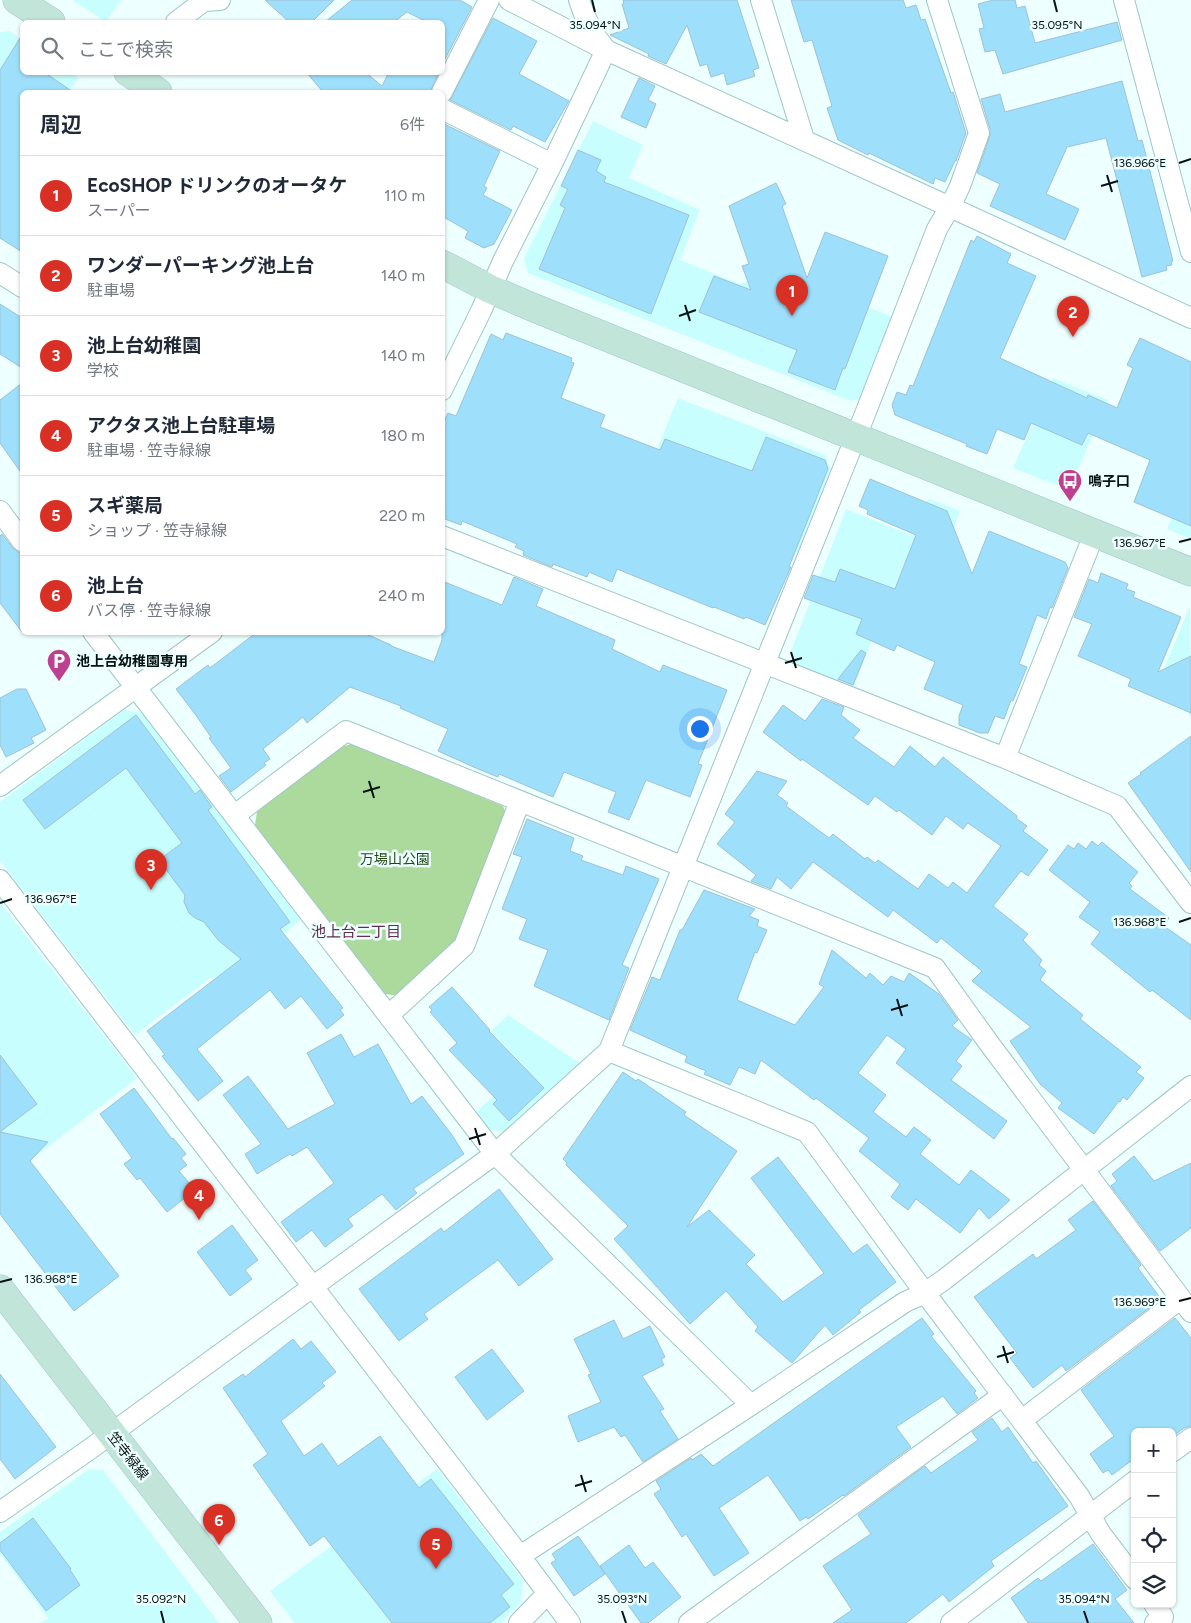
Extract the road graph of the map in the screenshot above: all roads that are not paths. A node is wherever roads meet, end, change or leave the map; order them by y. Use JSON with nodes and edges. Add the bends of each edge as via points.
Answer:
{"nodes":[{"id":1,"x":17,"y":0,"type":"edge"},
{"id":2,"x":220,"y":0,"type":"edge"},
{"id":3,"x":489,"y":0,"type":"edge"},
{"id":4,"x":509,"y":0,"type":"edge"},
{"id":5,"x":579,"y":0,"type":"edge"},
{"id":6,"x":761,"y":0,"type":"edge"},
{"id":7,"x":938,"y":0,"type":"edge"},
{"id":8,"x":1124,"y":0,"type":"edge"},
{"id":9,"x":48,"y":20,"type":"edge"},
{"id":10,"x":179,"y":20,"type":"edge"},
{"id":11,"x":606,"y":50,"type":"junction"},
{"id":12,"x":132,"y":75,"type":"edge"},
{"id":13,"x":155,"y":90,"type":"edge"},
{"id":14,"x":443,"y":90,"type":"edge"},
{"id":15,"x":445,"y":110,"type":"edge"},
{"id":16,"x":804,"y":139,"type":"junction"},
{"id":17,"x":552,"y":164,"type":"junction"},
{"id":18,"x":950,"y":207,"type":"junction"},
{"id":19,"x":1191,"y":252,"type":"edge"},
{"id":20,"x":445,"y":266,"type":"edge"},
{"id":21,"x":0,"y":273,"type":"edge"},
{"id":22,"x":20,"y":286,"type":"edge"},
{"id":23,"x":490,"y":289,"type":"junction"},
{"id":24,"x":1191,"y":318,"type":"edge"},
{"id":25,"x":445,"y":384,"type":"edge"},
{"id":26,"x":856,"y":437,"type":"junction"},
{"id":27,"x":0,"y":511,"type":"edge"},
{"id":28,"x":1095,"y":532,"type":"junction"},
{"id":29,"x":445,"y":537,"type":"edge"},
{"id":30,"x":20,"y":538,"type":"edge"},
{"id":31,"x":1191,"y":572,"type":"edge"},
{"id":32,"x":94,"y":635,"type":"edge"},
{"id":33,"x":208,"y":635,"type":"edge"},
{"id":34,"x":765,"y":664,"type":"junction"},
{"id":35,"x":135,"y":688,"type":"junction"},
{"id":36,"x":1006,"y":758,"type":"junction"},
{"id":37,"x":0,"y":786,"type":"edge"},
{"id":38,"x":520,"y":801,"type":"junction"},
{"id":39,"x":235,"y":815,"type":"junction"},
{"id":40,"x":682,"y":866,"type":"junction"},
{"id":41,"x":0,"y":880,"type":"edge"},
{"id":42,"x":1191,"y":903,"type":"edge"},
{"id":43,"x":388,"y":1015,"type":"junction"},
{"id":44,"x":609,"y":1051,"type":"junction"},
{"id":45,"x":1191,"y":1086,"type":"edge"},
{"id":46,"x":495,"y":1154,"type":"junction"},
{"id":47,"x":1085,"y":1170,"type":"junction"},
{"id":48,"x":312,"y":1286,"type":"junction"},
{"id":49,"x":0,"y":1289,"type":"edge"},
{"id":50,"x":925,"y":1293,"type":"junction"},
{"id":51,"x":1185,"y":1305,"type":"edge"},
{"id":52,"x":1003,"y":1395,"type":"junction"},
{"id":53,"x":751,"y":1405,"type":"junction"},
{"id":54,"x":1022,"y":1420,"type":"junction"},
{"id":55,"x":110,"y":1433,"type":"junction"},
{"id":56,"x":1191,"y":1438,"type":"edge"},
{"id":57,"x":1176,"y":1449,"type":"edge"},
{"id":58,"x":1131,"y":1484,"type":"edge"},
{"id":59,"x":0,"y":1512,"type":"edge"},
{"id":60,"x":1090,"y":1517,"type":"junction"},
{"id":61,"x":520,"y":1556,"type":"junction"},
{"id":62,"x":1131,"y":1573,"type":"edge"},
{"id":63,"x":548,"y":1593,"type":"junction"},
{"id":64,"x":1157,"y":1608,"type":"edge"},
{"id":65,"x":258,"y":1623,"type":"edge"},
{"id":66,"x":519,"y":1623,"type":"edge"},
{"id":67,"x":570,"y":1623,"type":"edge"},
{"id":68,"x":690,"y":1623,"type":"edge"},
{"id":69,"x":951,"y":1623,"type":"edge"},
{"id":70,"x":1155,"y":1623,"type":"edge"}],
"edges":[{"from":1,"to":9,"type":"street"},
{"from":2,"to":10,"type":"street","via":[[204,1]]},
{"from":3,"to":14,"type":"street"},
{"from":4,"to":11,"type":"street"},
{"from":5,"to":11,"type":"street","via":[[592,32]]},
{"from":6,"to":16,"type":"street"},
{"from":7,"to":18,"type":"street","via":[[979,133]]},
{"from":8,"to":19,"type":"street"},
{"from":11,"to":16,"type":"street"},
{"from":11,"to":17,"type":"street"},
{"from":12,"to":13,"type":"street"},
{"from":15,"to":17,"type":"street"},
{"from":16,"to":18,"type":"street"},
{"from":17,"to":23,"type":"street"},
{"from":18,"to":24,"type":"street"},
{"from":18,"to":26,"type":"street","via":[[937,229]]},
{"from":20,"to":23,"type":"street"},
{"from":21,"to":22,"type":"street"},
{"from":23,"to":25,"type":"street"},
{"from":23,"to":26,"type":"street"},
{"from":26,"to":28,"type":"street"},
{"from":26,"to":34,"type":"street"},
{"from":27,"to":30,"type":"street"},
{"from":28,"to":31,"type":"street"},
{"from":28,"to":36,"type":"street"},
{"from":29,"to":34,"type":"street"},
{"from":32,"to":35,"type":"street"},
{"from":33,"to":35,"type":"street"},
{"from":34,"to":36,"type":"street"},
{"from":34,"to":40,"type":"street"},
{"from":35,"to":37,"type":"street"},
{"from":35,"to":39,"type":"street"},
{"from":36,"to":42,"type":"street","via":[[1117,806]]},
{"from":38,"to":39,"type":"street","via":[[346,731]]},
{"from":38,"to":40,"type":"street"},
{"from":38,"to":43,"type":"street","via":[[464,946]]},
{"from":39,"to":43,"type":"street"},
{"from":40,"to":44,"type":"street"},
{"from":40,"to":47,"type":"street","via":[[935,968]]},
{"from":41,"to":48,"type":"street"},
{"from":43,"to":46,"type":"street"},
{"from":44,"to":46,"type":"street"},
{"from":44,"to":50,"type":"street","via":[[807,1132]]},
{"from":45,"to":47,"type":"street"},
{"from":46,"to":48,"type":"street"},
{"from":46,"to":53,"type":"street"},
{"from":47,"to":50,"type":"street"},
{"from":47,"to":51,"type":"street"},
{"from":48,"to":55,"type":"street"},
{"from":48,"to":61,"type":"street"},
{"from":49,"to":55,"type":"street","name":"笠寺緑線"},
{"from":50,"to":52,"type":"street"},
{"from":50,"to":53,"type":"street","via":[[905,1302]]},
{"from":51,"to":54,"type":"street"},
{"from":52,"to":54,"type":"street"},
{"from":52,"to":68,"type":"street"},
{"from":53,"to":61,"type":"street"},
{"from":54,"to":60,"type":"street","via":[[1079,1496]]},
{"from":55,"to":59,"type":"street"},
{"from":55,"to":65,"type":"street","name":"笠寺緑線"},
{"from":56,"to":57,"type":"street"},
{"from":58,"to":60,"type":"street"},
{"from":60,"to":62,"type":"street"},
{"from":60,"to":69,"type":"street"},
{"from":61,"to":63,"type":"street"},
{"from":63,"to":66,"type":"street"},
{"from":63,"to":67,"type":"street"},
{"from":64,"to":70,"type":"street","via":[[1163,1617]]}]}
